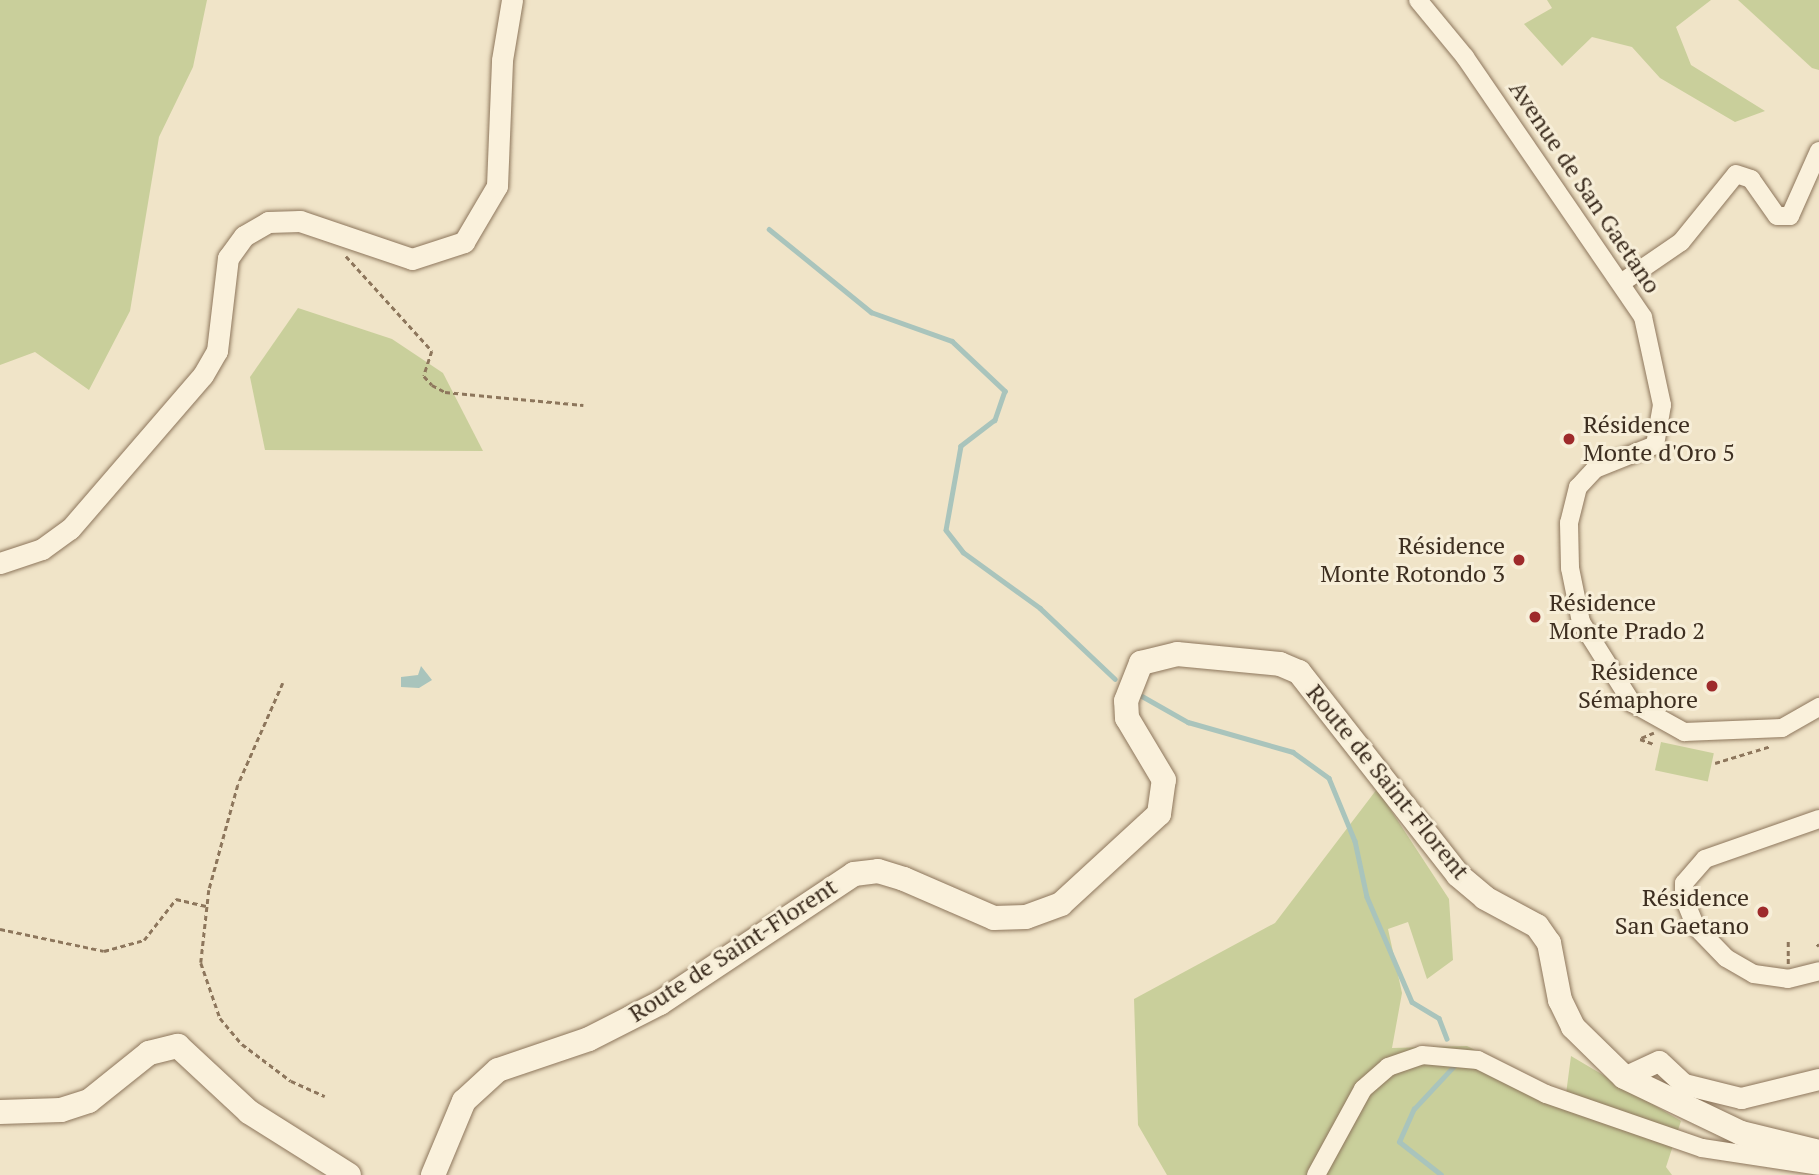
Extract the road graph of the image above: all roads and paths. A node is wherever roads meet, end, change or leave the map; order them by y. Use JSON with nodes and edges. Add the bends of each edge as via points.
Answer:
{"nodes":[{"id":1,"x":512,"y":0,"type":"edge"},
{"id":2,"x":1418,"y":0,"type":"edge"},
{"id":3,"x":1819,"y":151,"type":"edge"},
{"id":4,"x":328,"y":231,"type":"junction"},
{"id":5,"x":1624,"y":281,"type":"junction"},
{"id":6,"x":583,"y":405,"type":"dead end"},
{"id":7,"x":0,"y":563,"type":"edge"},
{"id":8,"x":282,"y":683,"type":"dead end"},
{"id":9,"x":1819,"y":707,"type":"edge"},
{"id":10,"x":1658,"y":720,"type":"junction"},
{"id":11,"x":1782,"y":728,"type":"junction"},
{"id":12,"x":1654,"y":744,"type":"dead end"},
{"id":13,"x":1715,"y":763,"type":"dead end"},
{"id":14,"x":1819,"y":819,"type":"edge"},
{"id":15,"x":207,"y":906,"type":"junction"},
{"id":16,"x":0,"y":929,"type":"edge"},
{"id":17,"x":1788,"y":940,"type":"dead end"},
{"id":18,"x":1787,"y":958,"type":"dead end"},
{"id":19,"x":1819,"y":971,"type":"edge"},
{"id":20,"x":1624,"y":1077,"type":"junction"},
{"id":21,"x":1819,"y":1079,"type":"edge"},
{"id":22,"x":325,"y":1096,"type":"dead end"},
{"id":23,"x":0,"y":1112,"type":"edge"},
{"id":24,"x":1819,"y":1152,"type":"edge"},
{"id":25,"x":1819,"y":1166,"type":"edge"},
{"id":26,"x":349,"y":1175,"type":"edge"},
{"id":27,"x":433,"y":1175,"type":"edge"},
{"id":28,"x":1316,"y":1175,"type":"edge"}],
"edges":[{"from":1,"to":4,"type":"street","via":[[502,60],[497,186],[471,233],[445,253],[412,259]]},
{"from":2,"to":5,"type":"street","name":"Avenue de San Gaetano"},
{"from":3,"to":5,"type":"street","via":[[1790,216],[1777,216],[1751,178],[1736,174],[1681,242]]},
{"from":4,"to":6,"type":"path","via":[[432,351],[424,376],[432,385],[445,393]]},
{"from":4,"to":7,"type":"street","via":[[300,221],[268,222],[244,236],[228,258],[218,351],[203,375],[70,529],[42,549]]},
{"from":5,"to":10,"type":"street","name":"Avenue de San Gaetano","via":[[1643,317],[1662,405],[1654,445],[1595,469],[1578,487],[1569,523],[1570,568],[1581,622],[1632,703]]},
{"from":8,"to":15,"type":"path","via":[[238,785]]},
{"from":9,"to":11,"type":"street","name":"Avenue de San Gaetano"},
{"from":10,"to":11,"type":"street","name":"Avenue de San Gaetano","via":[[1703,736]]},
{"from":10,"to":12,"type":"path","via":[[1652,738],[1641,736]]},
{"from":11,"to":13,"type":"path","via":[[1781,742]]},
{"from":14,"to":19,"type":"street","via":[[1705,859],[1684,883],[1684,898],[1696,927],[1726,958],[1754,974],[1788,979]]},
{"from":15,"to":16,"type":"path","via":[[176,899],[144,940],[104,951]]},
{"from":15,"to":22,"type":"path","via":[[201,963],[220,1018],[291,1081]]},
{"from":17,"to":18,"type":"path"},
{"from":20,"to":21,"type":"street","via":[[1659,1061],[1684,1084],[1741,1098]]},
{"from":20,"to":24,"type":"main road","name":"Route de Saint-Florent","via":[[1741,1133]]},
{"from":20,"to":27,"type":"main road","name":"Route de Saint-Florent","via":[[1573,1027],[1560,1000],[1549,943],[1537,926],[1485,898],[1458,875],[1299,672],[1280,664],[1157,655],[1131,675],[1126,701],[1127,718],[1164,780],[1159,814],[1061,904],[1026,917],[994,918],[904,879],[878,871],[854,874],[660,1003],[589,1039],[498,1070],[464,1101]]},
{"from":23,"to":26,"type":"main road","via":[[61,1110],[89,1101],[149,1053],[178,1046],[249,1112]]},
{"from":25,"to":28,"type":"street","via":[[1702,1148],[1546,1094],[1478,1059],[1422,1055],[1388,1067],[1363,1089]]}]}
